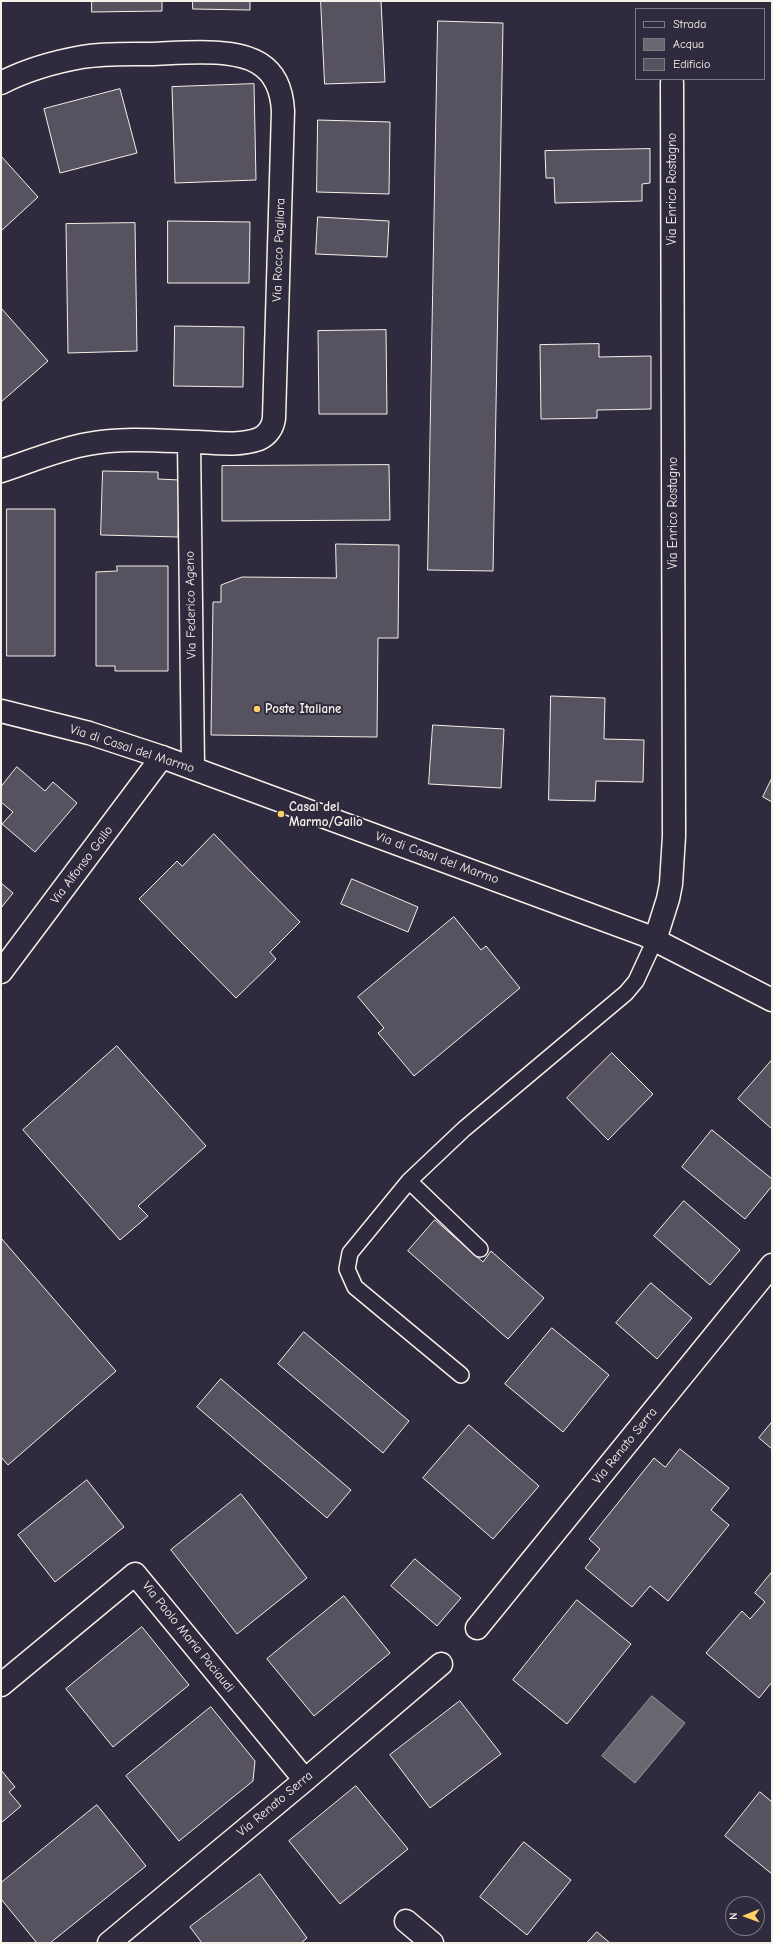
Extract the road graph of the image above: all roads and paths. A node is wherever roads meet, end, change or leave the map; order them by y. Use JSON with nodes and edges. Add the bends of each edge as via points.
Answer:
{"nodes":[{"id":1,"x":1,"y":83,"type":"edge"},
{"id":2,"x":672,"y":83,"type":"dead end"},
{"id":3,"x":188,"y":442,"type":"junction"},
{"id":4,"x":1,"y":471,"type":"edge"},
{"id":5,"x":1,"y":711,"type":"edge"},
{"id":6,"x":162,"y":757,"type":"junction"},
{"id":7,"x":193,"y":768,"type":"junction"},
{"id":8,"x":655,"y":940,"type":"junction"},
{"id":9,"x":1,"y":972,"type":"edge"},
{"id":10,"x":772,"y":1000,"type":"edge"},
{"id":11,"x":409,"y":1181,"type":"junction"},
{"id":12,"x":480,"y":1249,"type":"dead end"},
{"id":13,"x":772,"y":1265,"type":"edge"},
{"id":14,"x":461,"y":1374,"type":"dead end"},
{"id":15,"x":477,"y":1628,"type":"dead end"},
{"id":16,"x":440,"y":1664,"type":"dead end"},
{"id":17,"x":1,"y":1685,"type":"edge"},
{"id":18,"x":305,"y":1780,"type":"junction"},
{"id":19,"x":406,"y":1921,"type":"dead end"},
{"id":20,"x":108,"y":1943,"type":"edge"},
{"id":21,"x":432,"y":1943,"type":"edge"}],
"edges":[{"from":1,"to":3,"type":"street","name":"Via Rocco Pagliara","via":[[42,67],[107,54],[220,54],[250,59],[264,67],[274,79],[282,98],[283,111],[273,423],[265,435],[238,444]]},
{"from":2,"to":8,"type":"street","name":"Via Enrico Rostagno","via":[[674,836],[671,884]]},
{"from":3,"to":4,"type":"street","name":"Via Rocco Pagliara","via":[[108,441],[87,444]]},
{"from":3,"to":7,"type":"street","name":"Via Federico Ageno"},
{"from":5,"to":6,"type":"street","name":"Via di Casal del Marmo","via":[[89,733]]},
{"from":6,"to":7,"type":"street","name":"Via di Casal del Marmo"},
{"from":6,"to":9,"type":"street","name":"Via Alfonso Gallo"},
{"from":7,"to":8,"type":"street","name":"Via di Casal del Marmo"},
{"from":8,"to":10,"type":"street","name":"Via di Casal del Marmo"},
{"from":8,"to":11,"type":"lane","via":[[636,981],[626,993],[464,1129]]},
{"from":11,"to":12,"type":"lane"},
{"from":11,"to":14,"type":"lane","via":[[350,1253],[347,1269],[355,1287]]},
{"from":13,"to":15,"type":"street","name":"Via Renato Serra"},
{"from":16,"to":18,"type":"street","name":"Via Renato Serra"},
{"from":17,"to":18,"type":"street","name":"Via Paolo Maria Paciaudi","via":[[135,1574]]},
{"from":18,"to":20,"type":"street","name":"Via Renato Serra"},
{"from":19,"to":21,"type":"street"}]}
